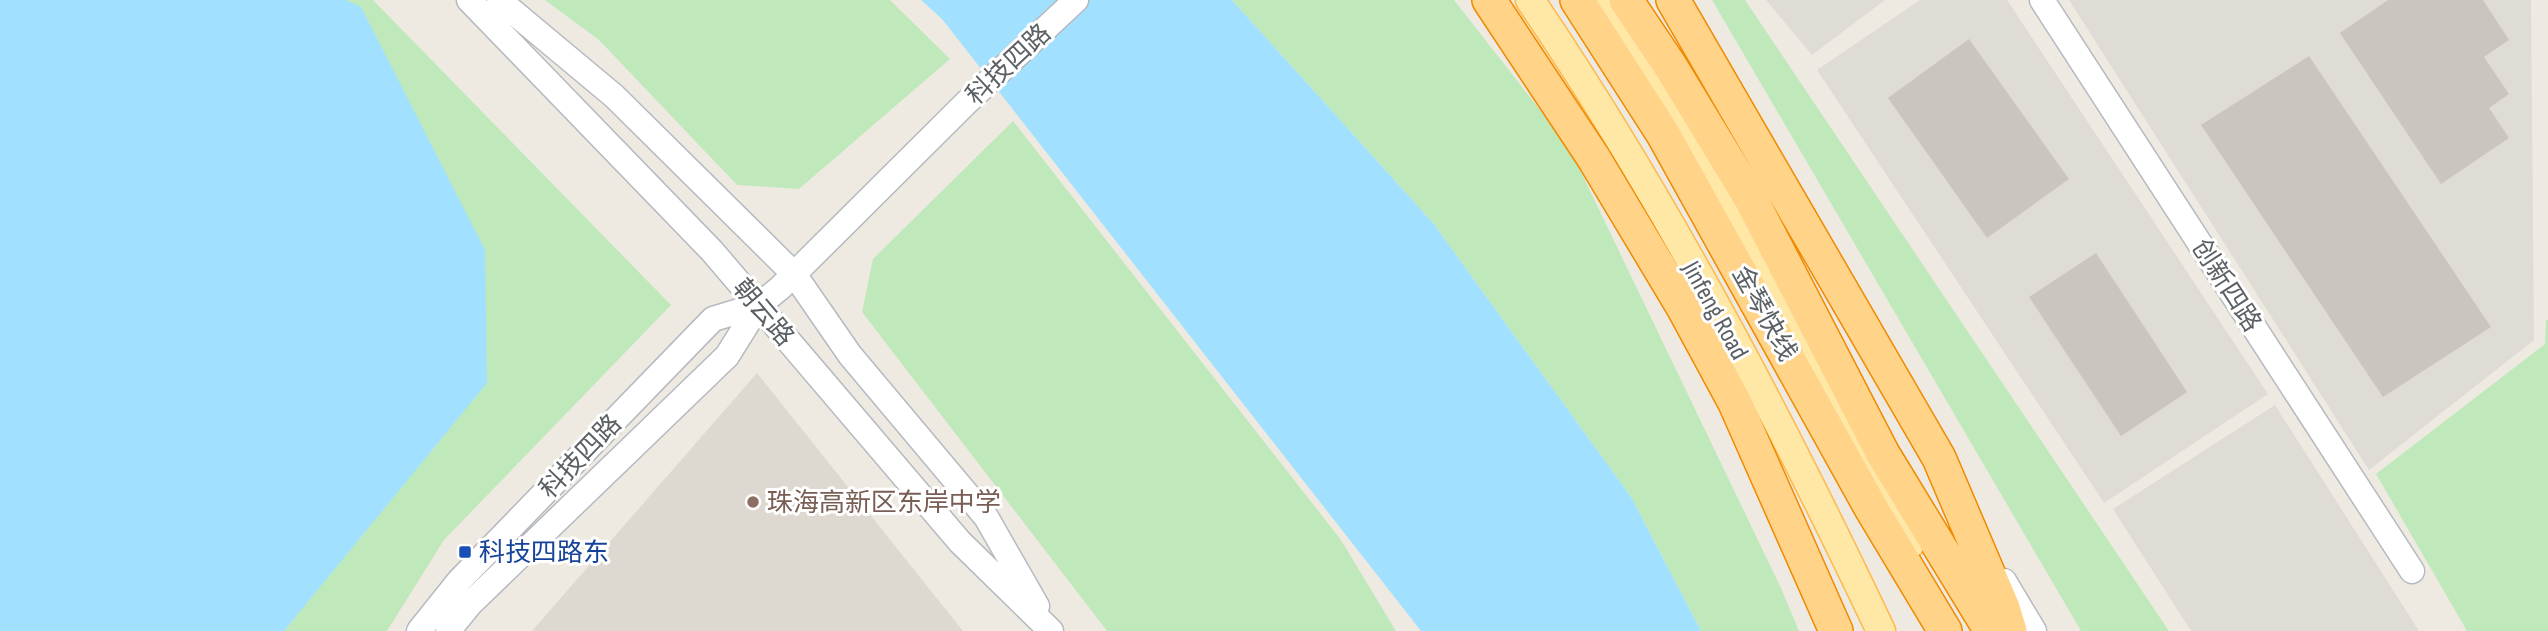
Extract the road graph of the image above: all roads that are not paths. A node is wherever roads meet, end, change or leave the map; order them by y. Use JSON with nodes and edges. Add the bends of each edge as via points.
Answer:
{"nodes":[{"id":1,"x":469,"y":0,"type":"edge"},
{"id":2,"x":499,"y":0,"type":"edge"},
{"id":3,"x":1076,"y":0,"type":"edge"},
{"id":4,"x":1489,"y":0,"type":"edge"},
{"id":5,"x":1530,"y":0,"type":"edge"},
{"id":6,"x":1577,"y":0,"type":"edge"},
{"id":7,"x":1608,"y":0,"type":"edge"},
{"id":8,"x":1626,"y":0,"type":"edge"},
{"id":9,"x":1674,"y":0,"type":"edge"},
{"id":10,"x":2042,"y":0,"type":"edge"},
{"id":11,"x":794,"y":274,"type":"junction"},
{"id":12,"x":759,"y":305,"type":"junction"},
{"id":13,"x":1939,"y":458,"type":"junction"},
{"id":14,"x":2412,"y":571,"type":"dead end"},
{"id":15,"x":419,"y":631,"type":"edge"},
{"id":16,"x":448,"y":631,"type":"edge"},
{"id":17,"x":1051,"y":631,"type":"edge"},
{"id":18,"x":1836,"y":631,"type":"edge"},
{"id":19,"x":1881,"y":631,"type":"edge"},
{"id":20,"x":1945,"y":631,"type":"edge"},
{"id":21,"x":1955,"y":631,"type":"edge"},
{"id":22,"x":1991,"y":631,"type":"edge"},
{"id":23,"x":2010,"y":631,"type":"edge"},
{"id":24,"x":2034,"y":631,"type":"edge"}],
"edges":[{"from":1,"to":12,"type":"street","name":"朝云路"},
{"from":2,"to":11,"type":"street","name":"朝云路","via":[[614,96]]},
{"from":3,"to":11,"type":"street","name":"科技四路"},
{"from":4,"to":18,"type":"highway","via":[[1593,157],[1683,307],[1735,403]]},
{"from":5,"to":19,"type":"main road","name":"Jinfeng Road","via":[[1597,98],[1733,340],[1818,498]]},
{"from":6,"to":20,"type":"highway","name":"金琴快线","via":[[1663,134],[1871,508]]},
{"from":7,"to":21,"type":"main road","via":[[1759,264]]},
{"from":8,"to":22,"type":"highway","name":"金琴快线","via":[[1751,199],[1883,454]]},
{"from":9,"to":13,"type":"highway"},
{"from":10,"to":14,"type":"street","name":"创新四路"},
{"from":11,"to":12,"type":"street","name":"科技四路"},
{"from":11,"to":17,"type":"street","name":"朝云路","via":[[850,355],[986,517]]},
{"from":12,"to":15,"type":"street","name":"科技四路","via":[[713,319],[459,581]]},
{"from":12,"to":16,"type":"street","name":"科技四路","via":[[727,356],[471,603]]},
{"from":12,"to":17,"type":"street","name":"朝云路","via":[[960,542]]},
{"from":13,"to":23,"type":"highway"},
{"from":13,"to":24,"type":"street"}]}
